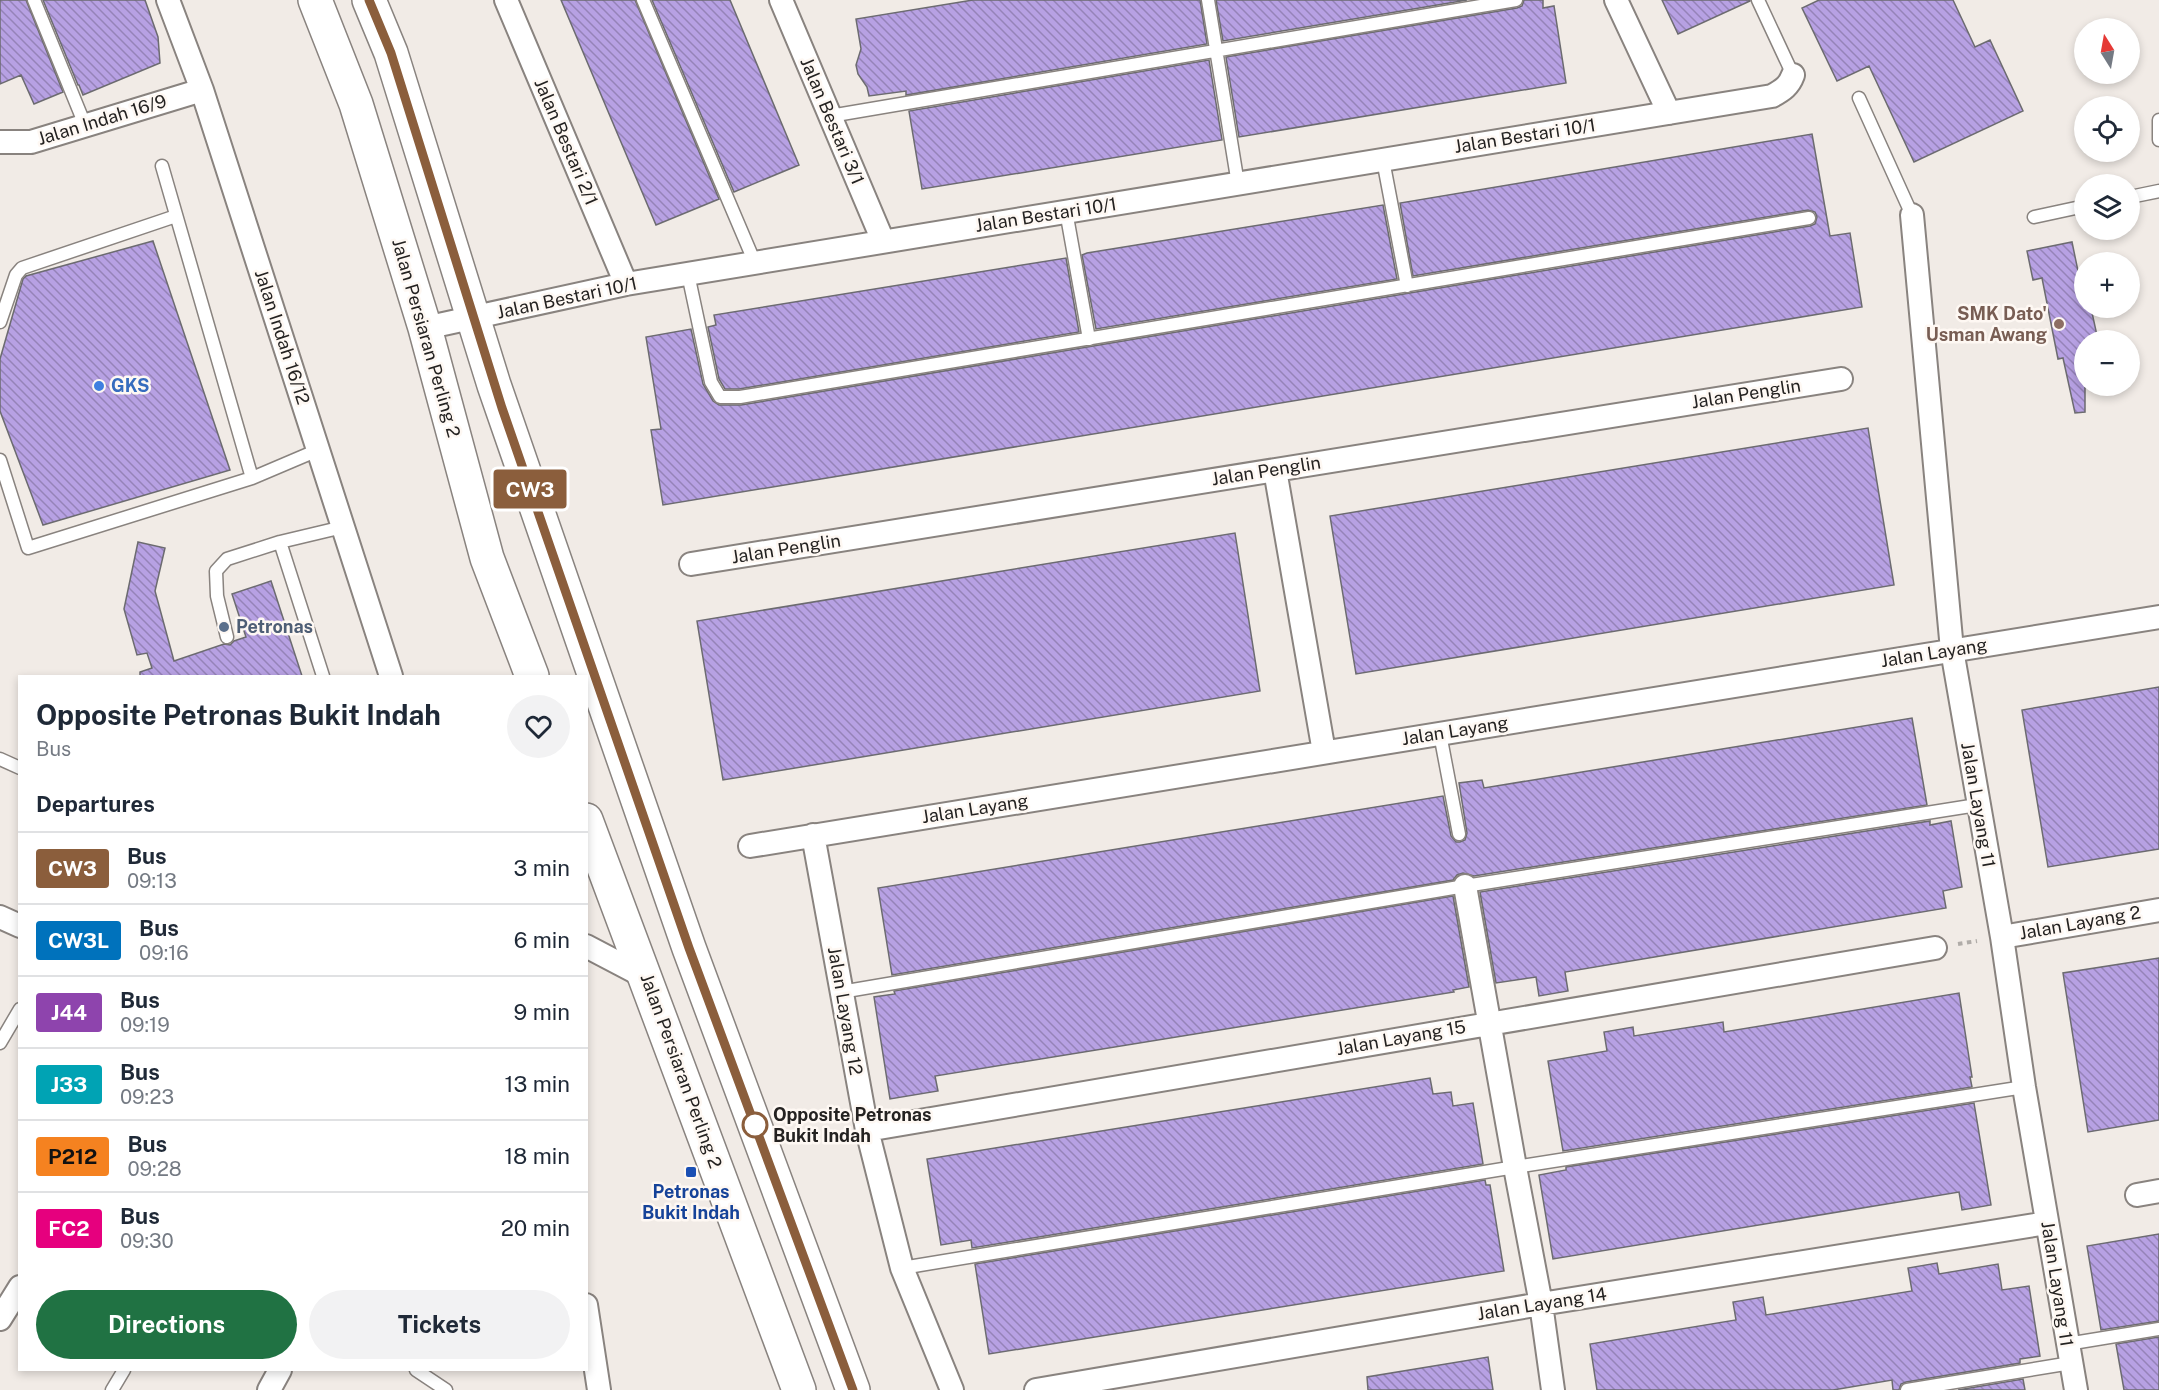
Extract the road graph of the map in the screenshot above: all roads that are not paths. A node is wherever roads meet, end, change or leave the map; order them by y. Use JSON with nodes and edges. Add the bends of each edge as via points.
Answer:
{"nodes":[{"id":1,"x":34,"y":0,"type":"edge"},
{"id":2,"x":168,"y":0,"type":"edge"},
{"id":3,"x":315,"y":0,"type":"edge"},
{"id":4,"x":369,"y":0,"type":"edge"},
{"id":5,"x":506,"y":0,"type":"edge"},
{"id":6,"x":643,"y":0,"type":"edge"},
{"id":7,"x":781,"y":0,"type":"edge"},
{"id":8,"x":1208,"y":0,"type":"edge"},
{"id":9,"x":1516,"y":0,"type":"edge"},
{"id":10,"x":1616,"y":0,"type":"edge"},
{"id":11,"x":1758,"y":0,"type":"edge"},
{"id":12,"x":1215,"y":50,"type":"junction"},
{"id":13,"x":1793,"y":75,"type":"joint"},
{"id":14,"x":202,"y":90,"type":"junction"},
{"id":15,"x":1859,"y":98,"type":"dead end"},
{"id":16,"x":1669,"y":112,"type":"junction"},
{"id":17,"x":830,"y":116,"type":"junction"},
{"id":18,"x":2159,"y":120,"type":"edge"},
{"id":19,"x":85,"y":125,"type":"junction"},
{"id":20,"x":2159,"y":140,"type":"edge"},
{"id":21,"x":0,"y":142,"type":"edge"},
{"id":22,"x":1383,"y":160,"type":"junction"},
{"id":23,"x":162,"y":166,"type":"dead end"},
{"id":24,"x":1238,"y":184,"type":"junction"},
{"id":25,"x":2159,"y":192,"type":"edge"},
{"id":26,"x":2140,"y":195,"type":"edge"},
{"id":27,"x":2074,"y":208,"type":"edge"},
{"id":28,"x":1066,"y":212,"type":"junction"},
{"id":29,"x":1912,"y":215,"type":"joint"},
{"id":30,"x":176,"y":216,"type":"junction"},
{"id":31,"x":2034,"y":217,"type":"dead end"},
{"id":32,"x":1809,"y":218,"type":"dead end"},
{"id":33,"x":883,"y":241,"type":"junction"},
{"id":34,"x":755,"y":263,"type":"junction"},
{"id":35,"x":688,"y":274,"type":"junction"},
{"id":36,"x":626,"y":284,"type":"junction"},
{"id":37,"x":1407,"y":286,"type":"junction"},
{"id":38,"x":474,"y":318,"type":"junction"},
{"id":39,"x":0,"y":322,"type":"edge"},
{"id":40,"x":425,"y":328,"type":"junction"},
{"id":41,"x":1089,"y":339,"type":"junction"},
{"id":42,"x":1841,"y":379,"type":"dead end"},
{"id":43,"x":318,"y":450,"type":"junction"},
{"id":44,"x":0,"y":460,"type":"edge"},
{"id":45,"x":1275,"y":470,"type":"junction"},
{"id":46,"x":252,"y":478,"type":"junction"},
{"id":47,"x":343,"y":527,"type":"junction"},
{"id":48,"x":280,"y":542,"type":"junction"},
{"id":49,"x":691,"y":564,"type":"dead end"},
{"id":50,"x":2159,"y":617,"type":"edge"},
{"id":51,"x":227,"y":637,"type":"dead end"},
{"id":52,"x":1952,"y":650,"type":"junction"},
{"id":53,"x":322,"y":675,"type":"edge"},
{"id":54,"x":391,"y":675,"type":"edge"},
{"id":55,"x":532,"y":675,"type":"edge"},
{"id":56,"x":1440,"y":734,"type":"junction"},
{"id":57,"x":1324,"y":752,"type":"junction"},
{"id":58,"x":0,"y":759,"type":"edge"},
{"id":59,"x":18,"y":767,"type":"edge"},
{"id":60,"x":1977,"y":805,"type":"junction"},
{"id":61,"x":588,"y":825,"type":"edge"},
{"id":62,"x":1459,"y":834,"type":"dead end"},
{"id":63,"x":813,"y":835,"type":"junction"},
{"id":64,"x":750,"y":846,"type":"dead end"},
{"id":65,"x":1465,"y":886,"type":"junction"},
{"id":66,"x":2159,"y":910,"type":"edge"},
{"id":67,"x":0,"y":918,"type":"edge"},
{"id":68,"x":18,"y":925,"type":"edge"},
{"id":69,"x":2002,"y":937,"type":"junction"},
{"id":70,"x":588,"y":947,"type":"edge"},
{"id":71,"x":1935,"y":948,"type":"road end"},
{"id":72,"x":647,"y":978,"type":"junction"},
{"id":73,"x":841,"y":992,"type":"junction"},
{"id":74,"x":18,"y":1012,"type":"edge"},
{"id":75,"x":1489,"y":1023,"type":"junction"},
{"id":76,"x":0,"y":1043,"type":"edge"},
{"id":77,"x":2024,"y":1087,"type":"junction"},
{"id":78,"x":867,"y":1130,"type":"junction"},
{"id":79,"x":1515,"y":1167,"type":"junction"},
{"id":80,"x":2047,"y":1223,"type":"junction"},
{"id":81,"x":902,"y":1268,"type":"junction"},
{"id":82,"x":18,"y":1290,"type":"edge"},
{"id":83,"x":1541,"y":1304,"type":"junction"},
{"id":84,"x":588,"y":1318,"type":"edge"},
{"id":85,"x":0,"y":1319,"type":"edge"},
{"id":86,"x":2159,"y":1329,"type":"edge"},
{"id":87,"x":2069,"y":1353,"type":"junction"},
{"id":88,"x":123,"y":1371,"type":"edge"},
{"id":89,"x":280,"y":1371,"type":"edge"},
{"id":90,"x":418,"y":1371,"type":"edge"},
{"id":91,"x":112,"y":1390,"type":"edge"},
{"id":92,"x":270,"y":1390,"type":"edge"},
{"id":93,"x":446,"y":1390,"type":"edge"},
{"id":94,"x":599,"y":1390,"type":"edge"},
{"id":95,"x":799,"y":1390,"type":"edge"},
{"id":96,"x":853,"y":1390,"type":"edge"},
{"id":97,"x":952,"y":1390,"type":"edge"},
{"id":98,"x":1036,"y":1390,"type":"edge"},
{"id":99,"x":1553,"y":1390,"type":"edge"},
{"id":100,"x":1907,"y":1390,"type":"edge"},
{"id":101,"x":2076,"y":1390,"type":"edge"}],
"edges":[{"from":1,"to":19,"type":"lane"},
{"from":2,"to":14,"type":"street","name":"Jalan Indah 16/12"},
{"from":3,"to":40,"type":"main road","name":"Jalan Persiaran Perling 2","via":[[356,104]]},
{"from":4,"to":38,"type":"main road","via":[[391,53]]},
{"from":5,"to":36,"type":"street","name":"Jalan Bestari 2/1"},
{"from":6,"to":34,"type":"lane"},
{"from":7,"to":17,"type":"street","name":"Jalan Bestari 3/1"},
{"from":8,"to":12,"type":"lane"},
{"from":9,"to":12,"type":"lane"},
{"from":10,"to":16,"type":"street"},
{"from":11,"to":13,"type":"lane"},
{"from":12,"to":17,"type":"lane"},
{"from":12,"to":24,"type":"lane"},
{"from":13,"to":16,"type":"street","name":"Jalan Bestari 10/1","via":[[1783,90],[1772,96]]},
{"from":14,"to":19,"type":"street","name":"Jalan Indah 16/9"},
{"from":14,"to":43,"type":"street","name":"Jalan Indah 16/12"},
{"from":15,"to":29,"type":"lane"},
{"from":16,"to":22,"type":"street","name":"Jalan Bestari 10/1"},
{"from":17,"to":33,"type":"street","name":"Jalan Bestari 3/1"},
{"from":18,"to":20,"type":"lane"},
{"from":19,"to":21,"type":"street","name":"Jalan Indah 16/9","via":[[31,142]]},
{"from":22,"to":24,"type":"street","name":"Jalan Bestari 10/1"},
{"from":22,"to":37,"type":"lane"},
{"from":23,"to":30,"type":"lane"},
{"from":24,"to":28,"type":"street","name":"Jalan Bestari 10/1"},
{"from":25,"to":26,"type":"lane"},
{"from":27,"to":31,"type":"lane"},
{"from":28,"to":33,"type":"street","name":"Jalan Bestari 10/1"},
{"from":28,"to":41,"type":"lane"},
{"from":29,"to":52,"type":"street","name":"Jalan Layang 11"},
{"from":30,"to":39,"type":"lane","via":[[22,268]]},
{"from":30,"to":46,"type":"lane"},
{"from":32,"to":37,"type":"lane"},
{"from":33,"to":34,"type":"street","name":"Jalan Bestari 10/1"},
{"from":34,"to":35,"type":"street","name":"Jalan Bestari 10/1"},
{"from":35,"to":36,"type":"street","name":"Jalan Bestari 10/1"},
{"from":35,"to":41,"type":"lane","via":[[711,382],[720,397],[740,397]]},
{"from":36,"to":38,"type":"street","name":"Jalan Bestari 10/1"},
{"from":37,"to":41,"type":"lane"},
{"from":38,"to":40,"type":"street","name":"Jalan Bestari 10/1"},
{"from":38,"to":96,"type":"main road","via":[[689,948]]},
{"from":40,"to":55,"type":"main road","name":"Jalan Persiaran Perling 2","via":[[487,558]]},
{"from":42,"to":45,"type":"street","name":"Jalan Penglin"},
{"from":43,"to":46,"type":"lane"},
{"from":43,"to":47,"type":"street","name":"Jalan Indah 16/12"},
{"from":44,"to":46,"type":"lane","via":[[28,548]]},
{"from":45,"to":49,"type":"street","name":"Jalan Penglin"},
{"from":45,"to":57,"type":"street"},
{"from":47,"to":48,"type":"lane"},
{"from":47,"to":54,"type":"street","name":"Jalan Indah 16/12"},
{"from":48,"to":51,"type":"lane","via":[[226,559],[216,570],[217,596]]},
{"from":48,"to":53,"type":"lane"},
{"from":50,"to":52,"type":"street","name":"Jalan Layang"},
{"from":52,"to":56,"type":"street","name":"Jalan Layang"},
{"from":52,"to":60,"type":"street","name":"Jalan Layang 11"},
{"from":56,"to":57,"type":"street","name":"Jalan Layang"},
{"from":56,"to":62,"type":"lane"},
{"from":57,"to":63,"type":"street","name":"Jalan Layang"},
{"from":58,"to":59,"type":"lane"},
{"from":60,"to":65,"type":"lane"},
{"from":60,"to":69,"type":"street","name":"Jalan Layang 11"},
{"from":61,"to":72,"type":"main road","name":"Jalan Persiaran Perling 2"},
{"from":63,"to":64,"type":"street","name":"Jalan Layang"},
{"from":63,"to":73,"type":"street","name":"Jalan Layang 12"},
{"from":65,"to":73,"type":"lane"},
{"from":65,"to":75,"type":"street"},
{"from":66,"to":69,"type":"street","name":"Jalan Layang 2"},
{"from":67,"to":68,"type":"street"},
{"from":69,"to":77,"type":"street","name":"Jalan Layang 11"},
{"from":70,"to":72,"type":"street"},
{"from":71,"to":75,"type":"street","name":"Jalan Layang 15"},
{"from":72,"to":95,"type":"main road","name":"Jalan Persiaran Perling 2"},
{"from":73,"to":78,"type":"street","name":"Jalan Layang 12"},
{"from":74,"to":76,"type":"lane"},
{"from":75,"to":78,"type":"street","name":"Jalan Layang 15"},
{"from":75,"to":79,"type":"street"},
{"from":77,"to":79,"type":"lane"},
{"from":77,"to":80,"type":"street","name":"Jalan Layang 11"},
{"from":78,"to":81,"type":"street","name":"Jalan Layang 12"},
{"from":79,"to":81,"type":"lane"},
{"from":79,"to":83,"type":"street"},
{"from":80,"to":83,"type":"street","name":"Jalan Layang 14"},
{"from":80,"to":87,"type":"street","name":"Jalan Layang 11"},
{"from":81,"to":97,"type":"street","name":"Jalan Layang 12"},
{"from":82,"to":85,"type":"street"},
{"from":83,"to":98,"type":"street","name":"Jalan Layang 14"},
{"from":83,"to":99,"type":"street"},
{"from":84,"to":94,"type":"street"},
{"from":86,"to":87,"type":"lane"},
{"from":87,"to":100,"type":"lane"},
{"from":87,"to":101,"type":"street","name":"Jalan Layang 11"},
{"from":88,"to":91,"type":"lane"},
{"from":89,"to":92,"type":"street"},
{"from":90,"to":93,"type":"lane"}]}
